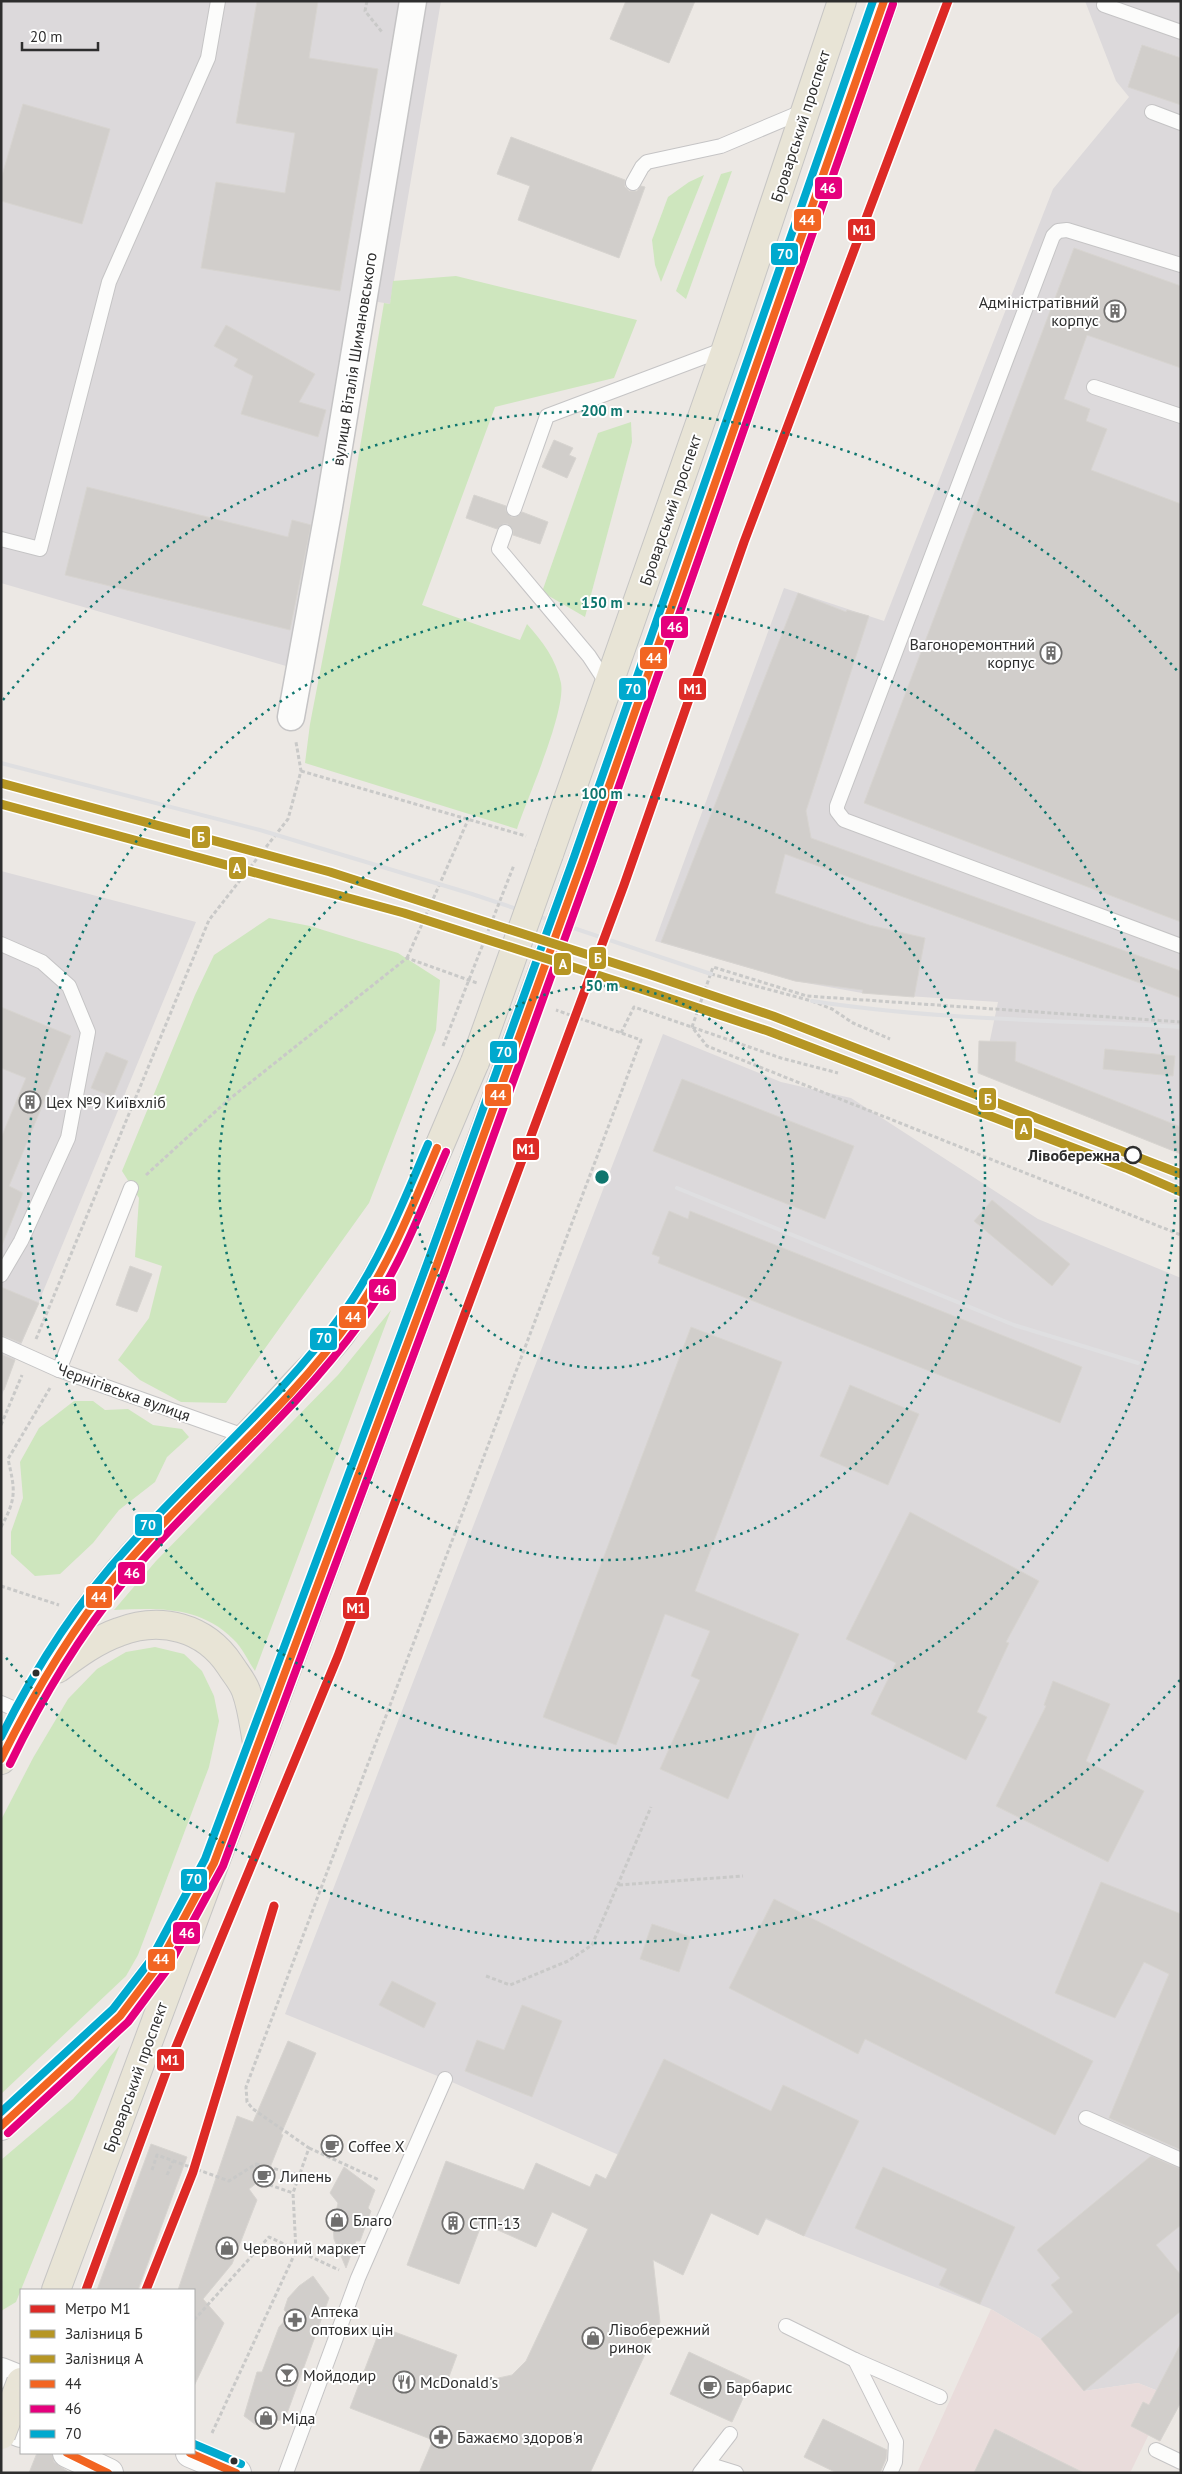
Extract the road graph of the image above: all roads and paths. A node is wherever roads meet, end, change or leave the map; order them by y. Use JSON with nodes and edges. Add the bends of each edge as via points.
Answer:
{"nodes":[{"id":1,"x":218,"y":1,"type":"edge"},
{"id":2,"x":413,"y":1,"type":"edge"},
{"id":3,"x":842,"y":1,"type":"edge"},
{"id":4,"x":884,"y":1,"type":"edge"},
{"id":5,"x":1104,"y":6,"type":"dead end"},
{"id":6,"x":1181,"y":32,"type":"edge"},
{"id":7,"x":804,"y":111,"type":"junction"},
{"id":8,"x":1152,"y":112,"type":"dead end"},
{"id":9,"x":1181,"y":122,"type":"edge"},
{"id":10,"x":633,"y":183,"type":"dead end"},
{"id":11,"x":1181,"y":265,"type":"edge"},
{"id":12,"x":726,"y":349,"type":"junction"},
{"id":13,"x":1094,"y":387,"type":"dead end"},
{"id":14,"x":1181,"y":416,"type":"edge"},
{"id":15,"x":514,"y":509,"type":"dead end"},
{"id":16,"x":505,"y":532,"type":"dead end"},
{"id":17,"x":1,"y":539,"type":"edge"},
{"id":18,"x":608,"y":685,"type":"junction"},
{"id":19,"x":291,"y":717,"type":"joint"},
{"id":20,"x":301,"y":771,"type":"junction"},
{"id":21,"x":468,"y":820,"type":"junction"},
{"id":22,"x":522,"y":846,"type":"dead end"},
{"id":23,"x":515,"y":864,"type":"dead end"},
{"id":24,"x":1,"y":944,"type":"edge"},
{"id":25,"x":1181,"y":946,"type":"edge"},
{"id":26,"x":407,"y":958,"type":"junction"},
{"id":27,"x":711,"y":974,"type":"junction"},
{"id":28,"x":482,"y":984,"type":"dead end"},
{"id":29,"x":807,"y":996,"type":"junction"},
{"id":30,"x":812,"y":1001,"type":"junction"},
{"id":31,"x":547,"y":1007,"type":"dead end"},
{"id":32,"x":1181,"y":1022,"type":"edge"},
{"id":33,"x":692,"y":1027,"type":"junction"},
{"id":34,"x":622,"y":1033,"type":"junction"},
{"id":35,"x":890,"y":1039,"type":"dead end"},
{"id":36,"x":443,"y":1046,"type":"dead end"},
{"id":37,"x":838,"y":1073,"type":"dead end"},
{"id":38,"x":131,"y":1188,"type":"joint"},
{"id":39,"x":1181,"y":1235,"type":"edge"},
{"id":40,"x":1,"y":1275,"type":"edge"},
{"id":41,"x":1,"y":1344,"type":"edge"},
{"id":42,"x":29,"y":1356,"type":"junction"},
{"id":43,"x":60,"y":1370,"type":"junction"},
{"id":44,"x":1,"y":1425,"type":"edge"},
{"id":45,"x":247,"y":1437,"type":"junction"},
{"id":46,"x":1,"y":1527,"type":"edge"},
{"id":47,"x":1,"y":1586,"type":"edge"},
{"id":48,"x":59,"y":1605,"type":"dead end"},
{"id":49,"x":45,"y":1677,"type":"junction"},
{"id":50,"x":12,"y":1708,"type":"edge"},
{"id":51,"x":257,"y":1743,"type":"junction"},
{"id":52,"x":1,"y":1760,"type":"edge"},
{"id":53,"x":652,"y":1807,"type":"dead end"},
{"id":54,"x":214,"y":1862,"type":"junction"},
{"id":55,"x":743,"y":1876,"type":"dead end"},
{"id":56,"x":619,"y":1885,"type":"junction"},
{"id":57,"x":486,"y":1976,"type":"dead end"},
{"id":58,"x":445,"y":2079,"type":"dead end"},
{"id":59,"x":1086,"y":2118,"type":"dead end"},
{"id":60,"x":1,"y":2126,"type":"edge"},
{"id":61,"x":309,"y":2148,"type":"junction"},
{"id":62,"x":1181,"y":2160,"type":"edge"},
{"id":63,"x":173,"y":2161,"type":"junction"},
{"id":64,"x":256,"y":2164,"type":"junction"},
{"id":65,"x":152,"y":2170,"type":"dead end"},
{"id":66,"x":167,"y":2175,"type":"dead end"},
{"id":67,"x":299,"y":2175,"type":"junction"},
{"id":68,"x":396,"y":2187,"type":"junction"},
{"id":69,"x":293,"y":2193,"type":"junction"},
{"id":70,"x":296,"y":2251,"type":"junction"},
{"id":71,"x":358,"y":2278,"type":"junction"},
{"id":72,"x":56,"y":2289,"type":"edge"},
{"id":73,"x":195,"y":2319,"type":"edge"},
{"id":74,"x":786,"y":2326,"type":"dead end"},
{"id":75,"x":854,"y":2360,"type":"junction"},
{"id":76,"x":1,"y":2372,"type":"edge"},
{"id":77,"x":20,"y":2381,"type":"edge"},
{"id":78,"x":20,"y":2384,"type":"edge"},
{"id":79,"x":940,"y":2397,"type":"dead end"},
{"id":80,"x":1,"y":2425,"type":"edge"},
{"id":81,"x":20,"y":2433,"type":"edge"},
{"id":82,"x":730,"y":2434,"type":"dead end"},
{"id":83,"x":1,"y":2435,"type":"edge"},
{"id":84,"x":200,"y":2446,"type":"edge"},
{"id":85,"x":1156,"y":2450,"type":"dead end"},
{"id":86,"x":69,"y":2454,"type":"edge"},
{"id":87,"x":1181,"y":2462,"type":"edge"},
{"id":88,"x":704,"y":2468,"type":"edge"},
{"id":89,"x":109,"y":2473,"type":"edge"},
{"id":90,"x":237,"y":2473,"type":"edge"},
{"id":91,"x":286,"y":2473,"type":"edge"},
{"id":92,"x":736,"y":2473,"type":"edge"},
{"id":93,"x":890,"y":2473,"type":"edge"}],
"edges":[{"from":1,"to":17,"type":"lane","via":[[208,58],[108,282],[40,550]]},
{"from":2,"to":19,"type":"street","name":"вулиця Віталія Шимановського"},
{"from":3,"to":7,"type":"main road","name":"Броварський проспект"},
{"from":4,"to":51,"type":"main road","name":"Броварський проспект","bridge":true,"via":[[583,860],[429,1285]]},
{"from":5,"to":6,"type":"lane"},
{"from":7,"to":10,"type":"lane","via":[[721,146],[647,162]]},
{"from":7,"to":12,"type":"main road","name":"Броварський проспект"},
{"from":8,"to":9,"type":"lane"},
{"from":11,"to":25,"type":"lane","via":[[1067,230],[1052,236],[837,811],[844,820]]},
{"from":12,"to":15,"type":"lane","via":[[547,416]]},
{"from":12,"to":18,"type":"main road","name":"Броварський проспект"},
{"from":13,"to":14,"type":"lane"},
{"from":16,"to":18,"type":"lane","via":[[499,549],[588,656]]},
{"from":18,"to":45,"type":"main road","name":"Броварський проспект","bridge":true,"via":[[475,1062],[404,1225],[373,1285],[339,1335]]},
{"from":19,"to":20,"type":"path"},
{"from":20,"to":21,"type":"path"},
{"from":20,"to":42,"type":"path","via":[[288,819],[209,920]]},
{"from":21,"to":22,"type":"path","via":[[526,836]]},
{"from":21,"to":26,"type":"path"},
{"from":23,"to":36,"type":"path","bridge":true},
{"from":24,"to":40,"type":"lane","via":[[42,962],[69,986],[88,1032],[68,1138],[21,1241]]},
{"from":26,"to":28,"type":"path"},
{"from":26,"to":38,"type":"path","via":[[227,1101]]},
{"from":27,"to":29,"type":"path","via":[[713,967]]},
{"from":27,"to":30,"type":"path"},
{"from":27,"to":33,"type":"path"},
{"from":29,"to":30,"type":"path"},
{"from":29,"to":32,"type":"path"},
{"from":30,"to":35,"type":"path"},
{"from":31,"to":34,"type":"path"},
{"from":33,"to":34,"type":"path","via":[[634,1007]]},
{"from":33,"to":37,"type":"path","via":[[781,1058]]},
{"from":33,"to":39,"type":"path","via":[[707,1046]]},
{"from":34,"to":61,"type":"path","via":[[641,1040],[246,2087],[248,2102],[253,2109]]},
{"from":38,"to":43,"type":"lane"},
{"from":41,"to":42,"type":"lane","name":"Чернігівська вулиця"},
{"from":42,"to":43,"type":"lane","name":"Чернігівська вулиця"},
{"from":42,"to":44,"type":"path"},
{"from":43,"to":45,"type":"lane","name":"Чернігівська вулиця"},
{"from":43,"to":46,"type":"path","via":[[8,1459],[14,1485],[13,1505]]},
{"from":45,"to":49,"type":"main road","name":"Броварський проспект","via":[[134,1554],[89,1611]]},
{"from":47,"to":48,"type":"path"},
{"from":49,"to":50,"type":"main road","name":"Броварський проспект"},
{"from":49,"to":51,"type":"main road","via":[[89,1647],[120,1631],[153,1624],[179,1626],[203,1636],[222,1653],[246,1690]]},
{"from":50,"to":52,"type":"main road","name":"Броварський проспект"},
{"from":51,"to":54,"type":"main road","name":"Броварський проспект"},
{"from":53,"to":56,"type":"path"},
{"from":54,"to":60,"type":"main road","via":[[158,1966],[120,2016]]},
{"from":54,"to":72,"type":"main road","name":"Броварський проспект"},
{"from":55,"to":56,"type":"path"},
{"from":56,"to":57,"type":"path","via":[[592,1945],[580,1954],[510,1985]]},
{"from":58,"to":68,"type":"lane"},
{"from":59,"to":62,"type":"lane"},
{"from":61,"to":67,"type":"path"},
{"from":61,"to":68,"type":"path"},
{"from":63,"to":64,"type":"path","via":[[229,2181]]},
{"from":63,"to":65,"type":"path","via":[[157,2155]]},
{"from":63,"to":66,"type":"path"},
{"from":64,"to":67,"type":"path"},
{"from":64,"to":69,"type":"path","via":[[264,2183]]},
{"from":67,"to":69,"type":"path"},
{"from":68,"to":71,"type":"lane"},
{"from":69,"to":70,"type":"path"},
{"from":70,"to":71,"type":"path"},
{"from":70,"to":73,"type":"path","via":[[269,2237]]},
{"from":70,"to":84,"type":"path"},
{"from":71,"to":91,"type":"lane"},
{"from":74,"to":75,"type":"lane"},
{"from":75,"to":79,"type":"lane"},
{"from":75,"to":93,"type":"lane","via":[[896,2442],[895,2462]]},
{"from":76,"to":77,"type":"main road"},
{"from":78,"to":83,"type":"main road","bridge":true},
{"from":80,"to":81,"type":"main road"},
{"from":82,"to":88,"type":"lane"},
{"from":84,"to":90,"type":"main road"},
{"from":85,"to":87,"type":"lane"},
{"from":86,"to":89,"type":"main road"},
{"from":88,"to":92,"type":"lane"}]}
